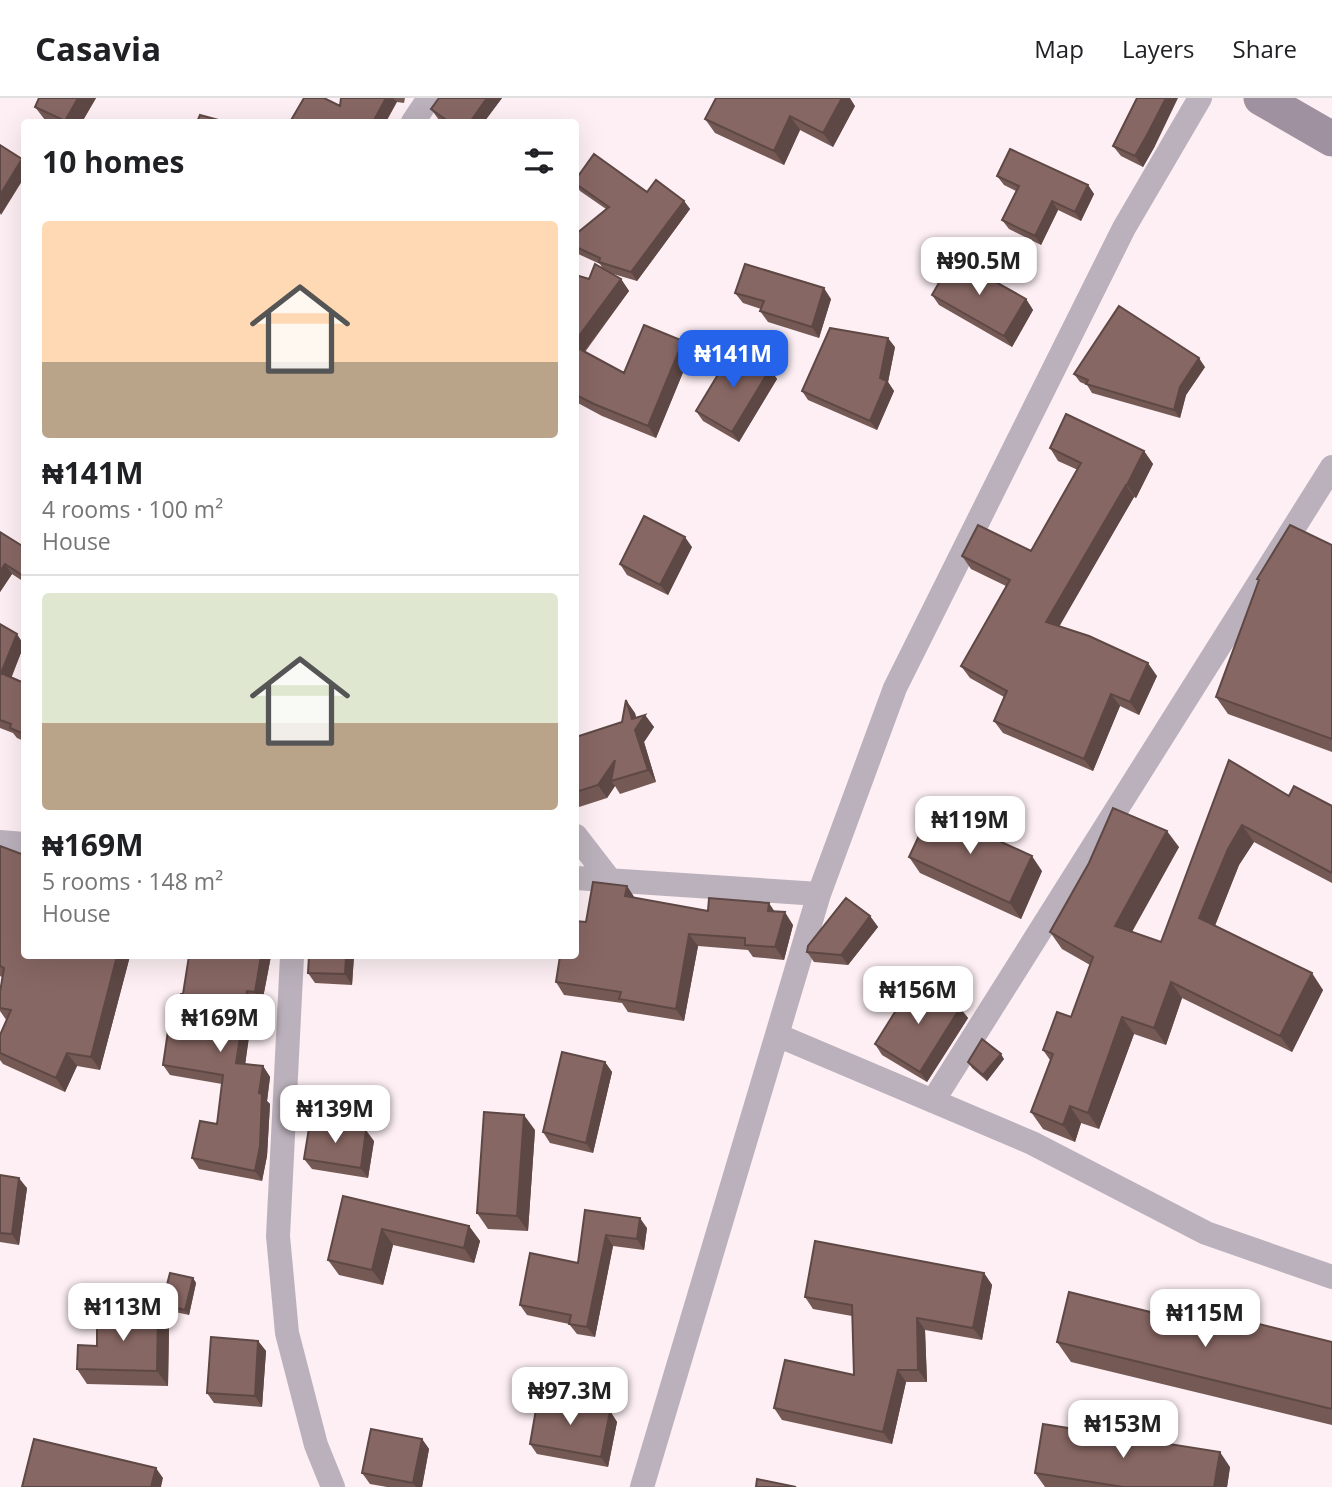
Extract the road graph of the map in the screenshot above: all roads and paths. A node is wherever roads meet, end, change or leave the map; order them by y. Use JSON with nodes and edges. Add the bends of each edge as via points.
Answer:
{"nodes":[{"id":1,"x":429,"y":98,"type":"edge"},
{"id":2,"x":1200,"y":98,"type":"edge"},
{"id":3,"x":1261,"y":98,"type":"edge"},
{"id":4,"x":415,"y":119,"type":"edge"},
{"id":5,"x":1332,"y":139,"type":"edge"},
{"id":6,"x":1332,"y":467,"type":"edge"},
{"id":7,"x":579,"y":840,"type":"edge"},
{"id":8,"x":0,"y":842,"type":"edge"},
{"id":9,"x":21,"y":844,"type":"edge"},
{"id":10,"x":579,"y":878,"type":"edge"},
{"id":11,"x":610,"y":880,"type":"junction"},
{"id":12,"x":819,"y":894,"type":"junction"},
{"id":13,"x":292,"y":959,"type":"edge"},
{"id":14,"x":777,"y":1035,"type":"junction"},
{"id":15,"x":933,"y":1101,"type":"junction"},
{"id":16,"x":1332,"y":1277,"type":"edge"},
{"id":17,"x":334,"y":1487,"type":"edge"},
{"id":18,"x":642,"y":1487,"type":"edge"}],
"edges":[{"from":1,"to":4,"type":"street"},
{"from":2,"to":12,"type":"street","via":[[1124,228],[895,688]]},
{"from":3,"to":5,"type":"street"},
{"from":6,"to":15,"type":"street"},
{"from":7,"to":11,"type":"street"},
{"from":8,"to":9,"type":"street"},
{"from":10,"to":11,"type":"street"},
{"from":11,"to":12,"type":"street"},
{"from":12,"to":14,"type":"street"},
{"from":13,"to":17,"type":"street","via":[[278,1236],[287,1333],[316,1445]]},
{"from":14,"to":15,"type":"street"},
{"from":14,"to":18,"type":"street"},
{"from":15,"to":16,"type":"street","via":[[1032,1143],[1206,1233]]}]}
